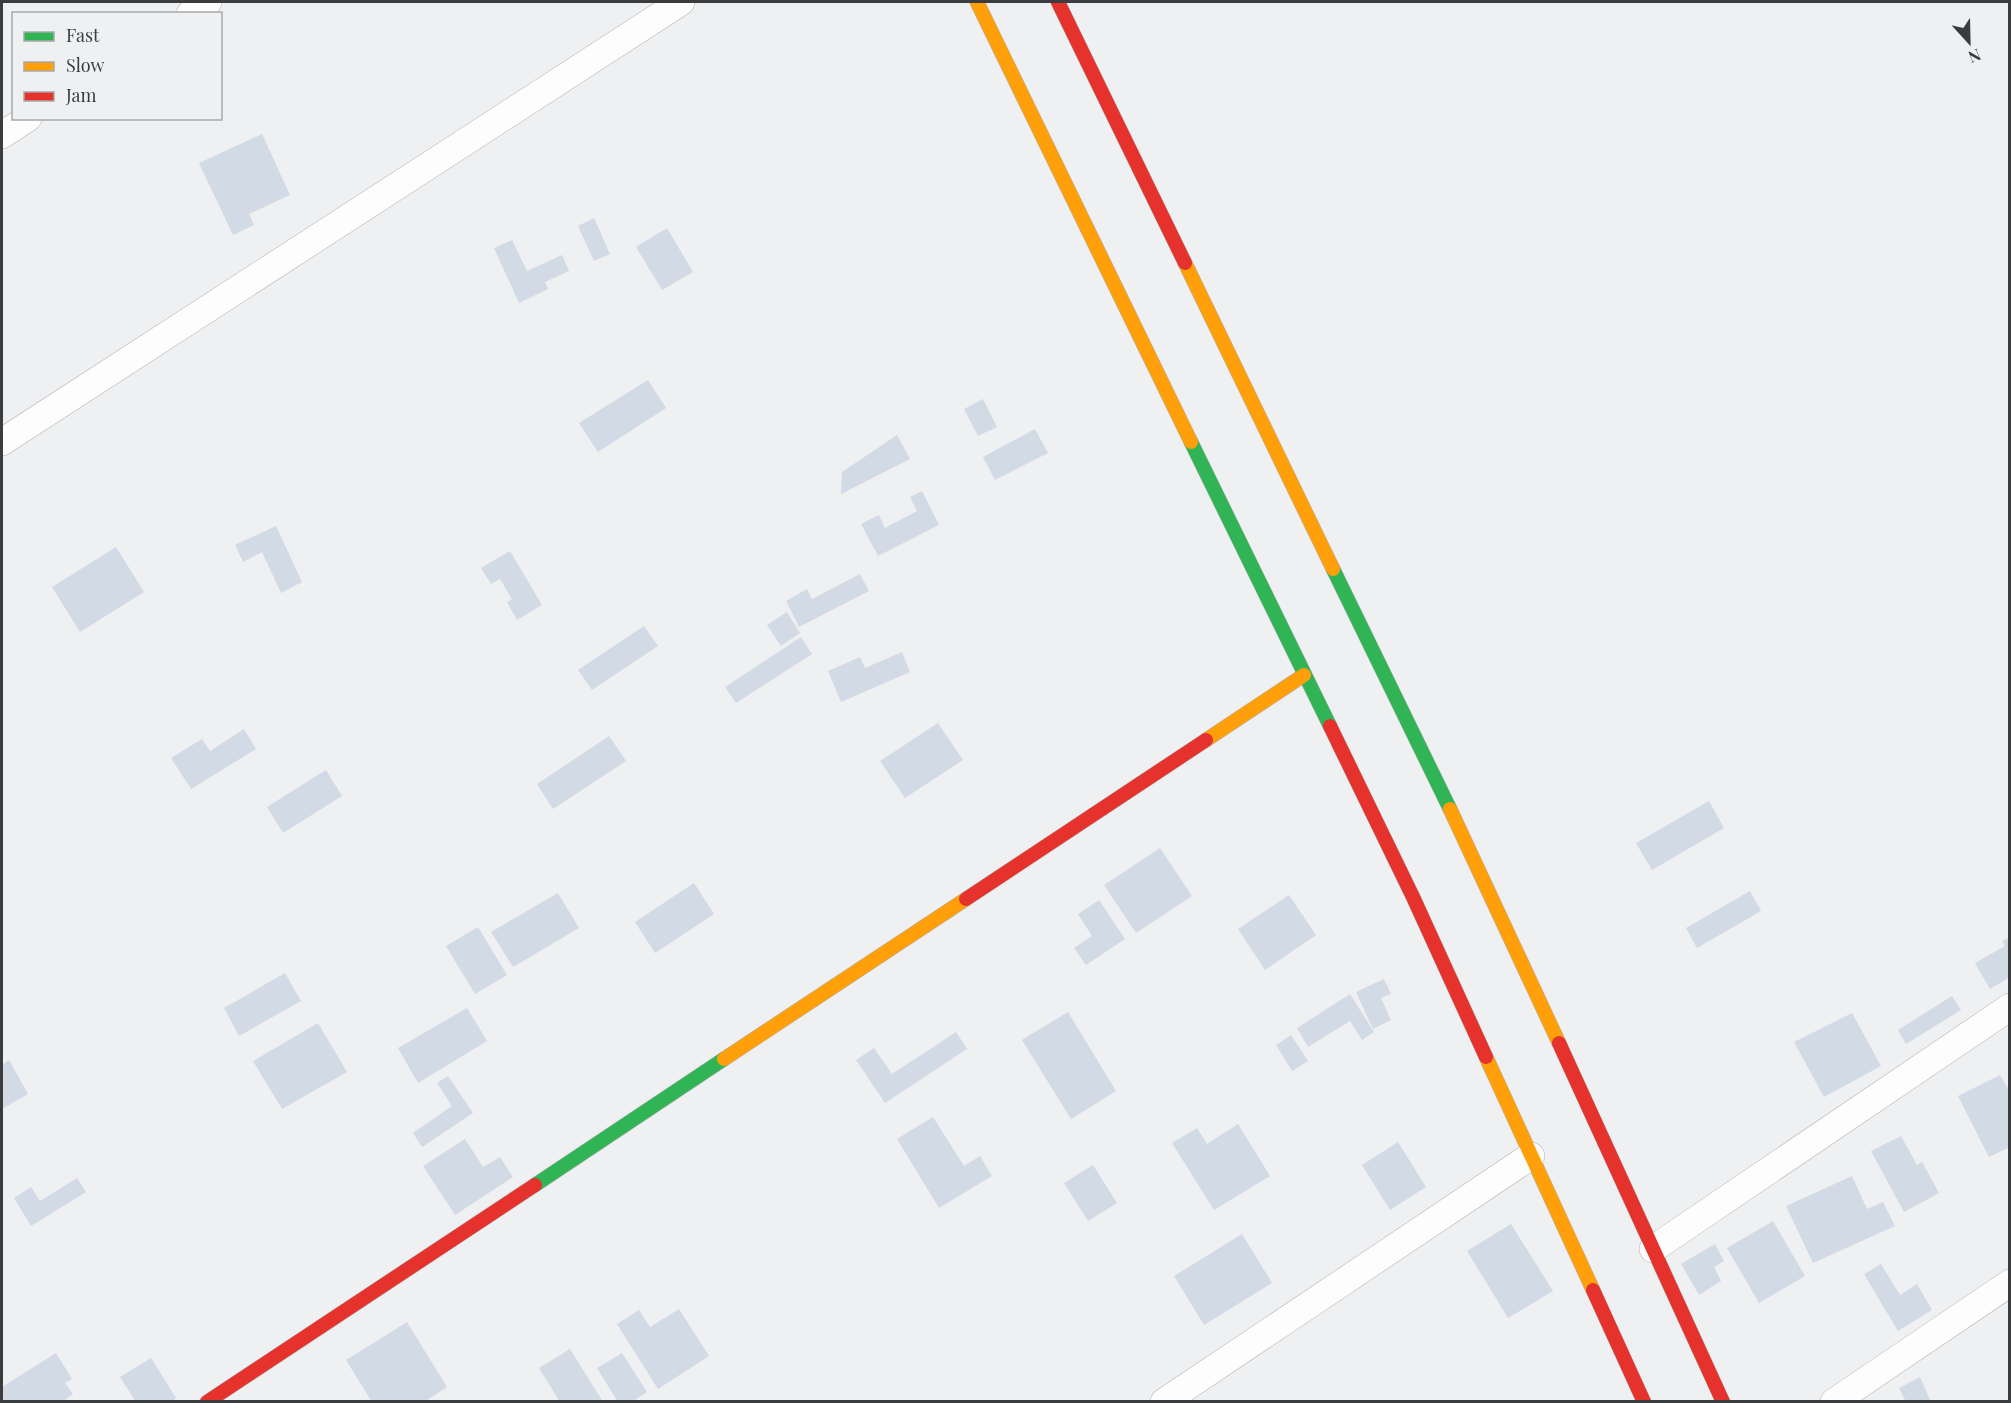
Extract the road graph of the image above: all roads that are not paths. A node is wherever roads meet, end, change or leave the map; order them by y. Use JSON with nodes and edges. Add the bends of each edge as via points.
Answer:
{"nodes":[{"id":1,"x":208,"y":2,"type":"edge"},
{"id":2,"x":681,"y":2,"type":"edge"},
{"id":3,"x":977,"y":2,"type":"edge"},
{"id":4,"x":1058,"y":2,"type":"edge"},
{"id":5,"x":193,"y":12,"type":"edge"},
{"id":6,"x":25,"y":120,"type":"edge"},
{"id":7,"x":2,"y":135,"type":"edge"},
{"id":8,"x":2,"y":442,"type":"edge"},
{"id":9,"x":1304,"y":675,"type":"junction"},
{"id":10,"x":2010,"y":1007,"type":"edge"},
{"id":11,"x":1531,"y":1156,"type":"junction"},
{"id":12,"x":1653,"y":1249,"type":"junction"},
{"id":13,"x":2010,"y":1283,"type":"edge"},
{"id":14,"x":207,"y":1401,"type":"edge"},
{"id":15,"x":1164,"y":1401,"type":"edge"},
{"id":16,"x":1644,"y":1401,"type":"edge"},
{"id":17,"x":1724,"y":1401,"type":"edge"},
{"id":18,"x":1834,"y":1401,"type":"edge"}],
"edges":[{"from":1,"to":5,"type":"street"},
{"from":2,"to":8,"type":"street"},
{"from":3,"to":9,"type":"main road"},
{"from":4,"to":12,"type":"main road","via":[[1478,867]]},
{"from":6,"to":7,"type":"street"},
{"from":9,"to":11,"type":"main road","via":[[1413,897]]},
{"from":9,"to":14,"type":"main road"},
{"from":10,"to":12,"type":"street"},
{"from":11,"to":15,"type":"street"},
{"from":11,"to":16,"type":"main road"},
{"from":12,"to":17,"type":"main road"},
{"from":13,"to":18,"type":"street"}]}
